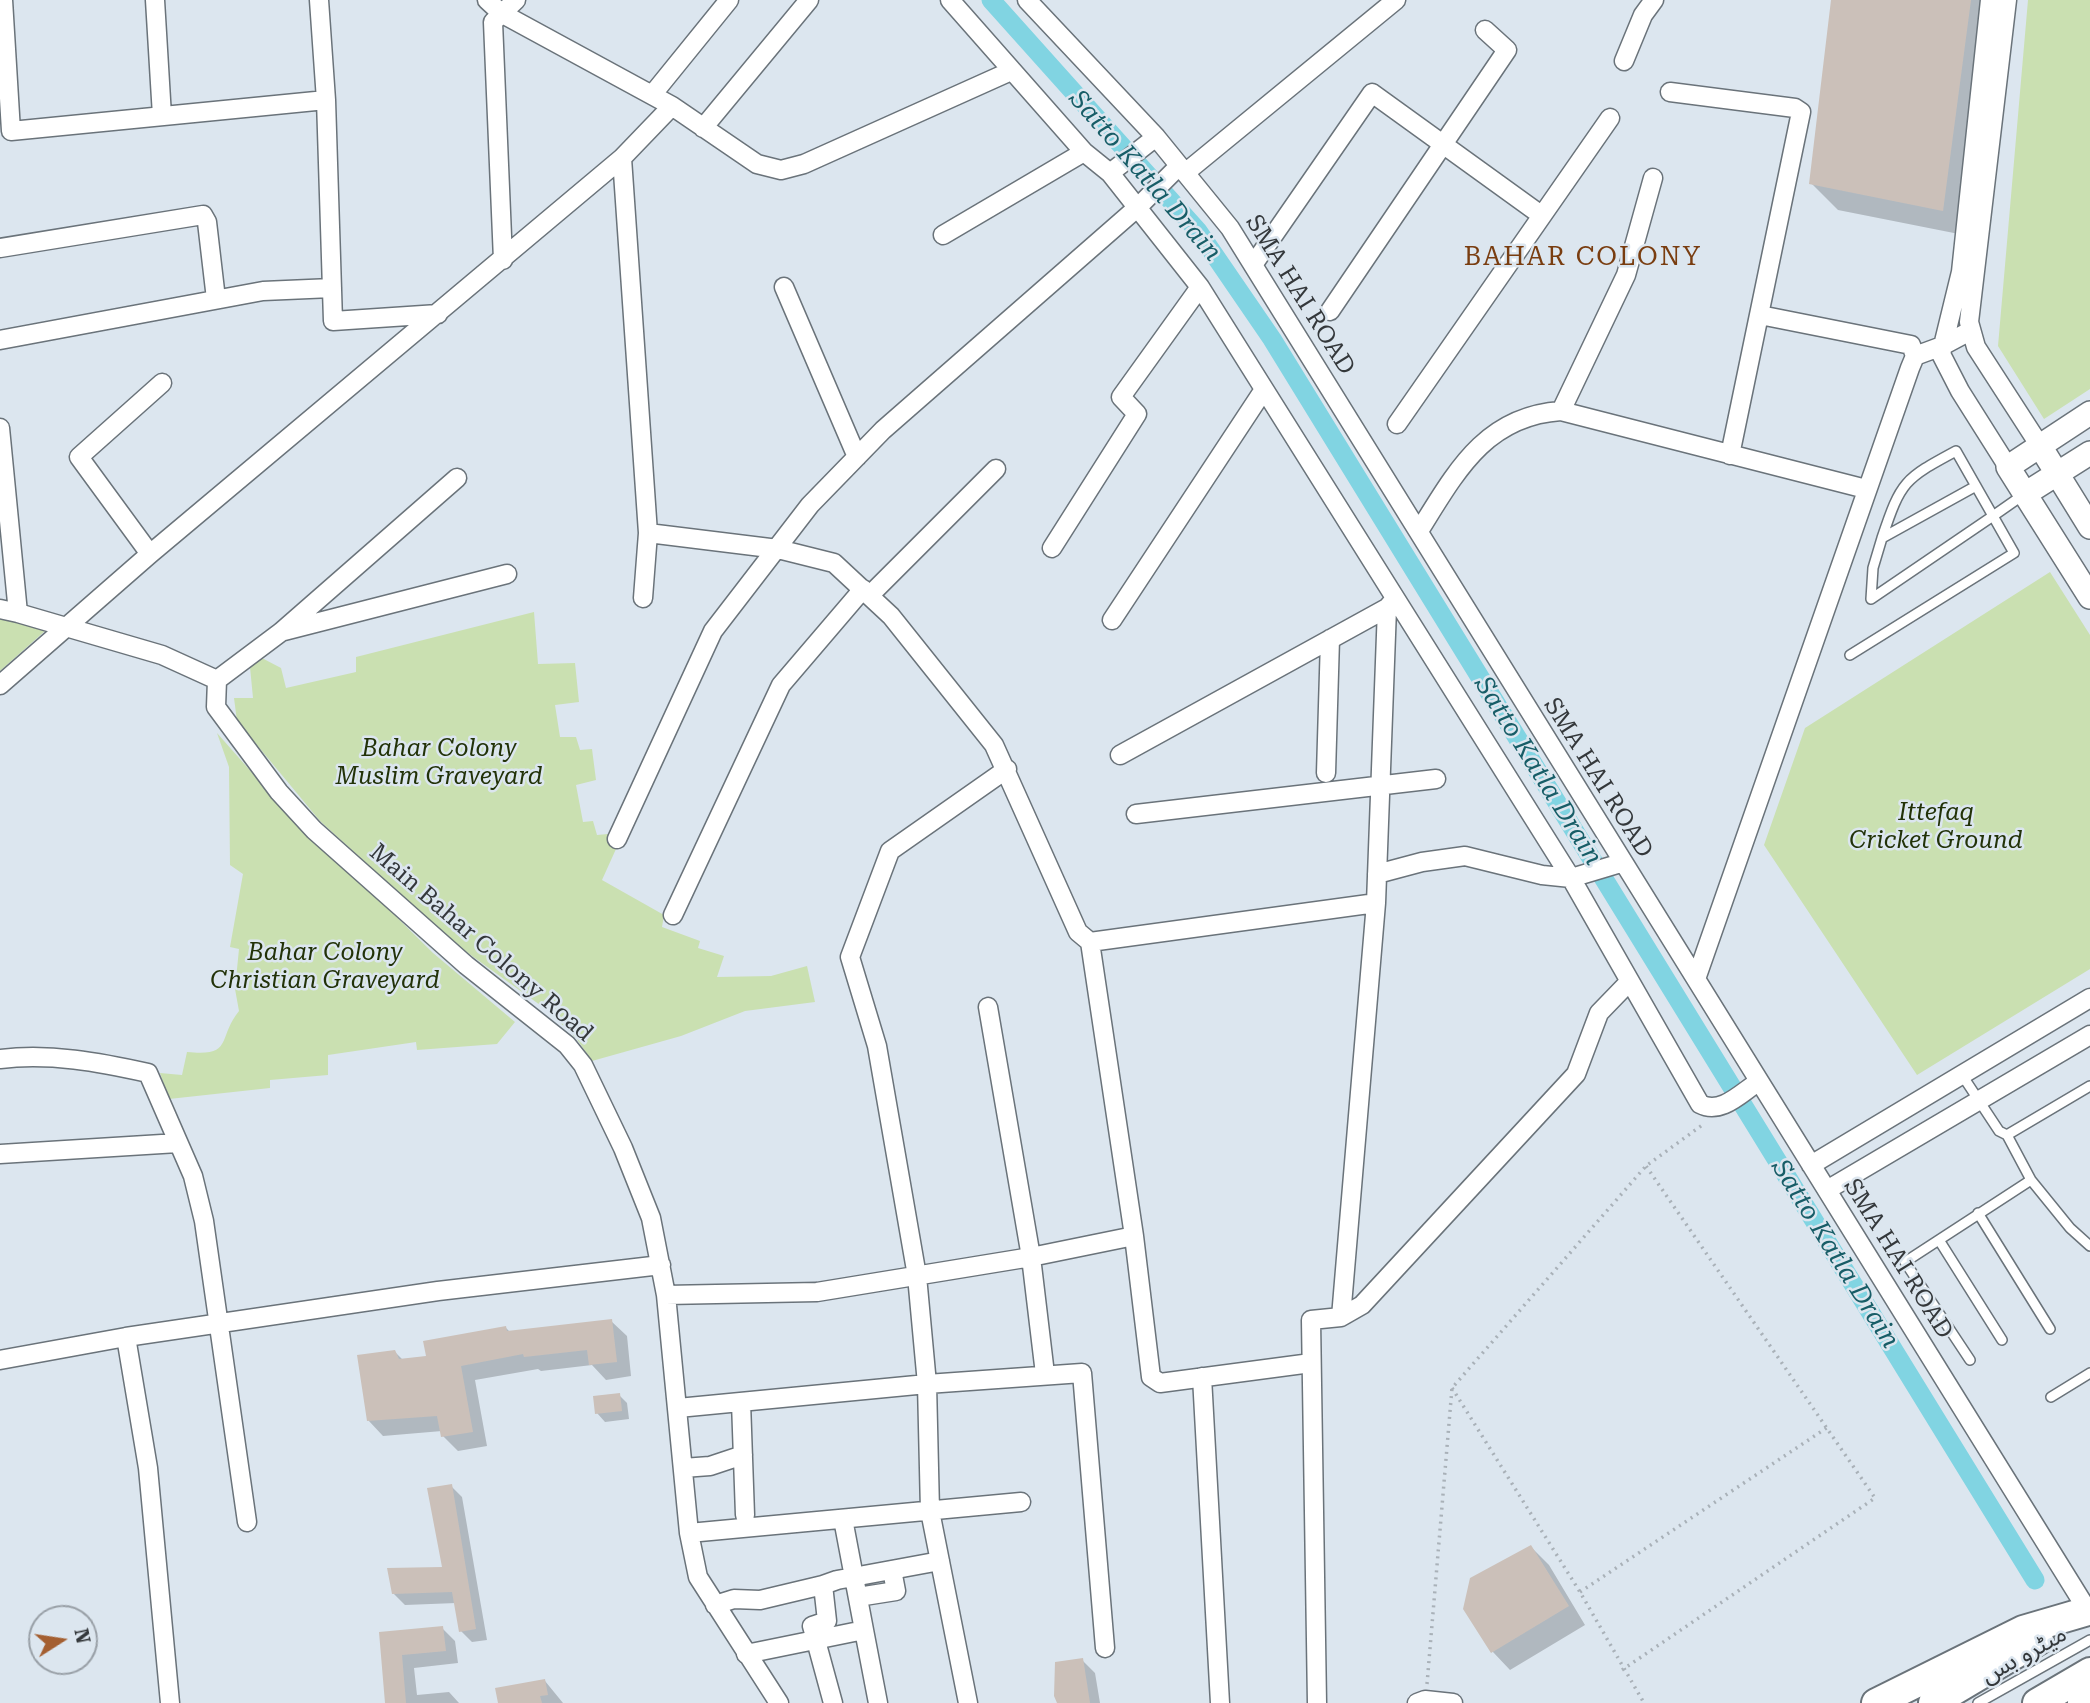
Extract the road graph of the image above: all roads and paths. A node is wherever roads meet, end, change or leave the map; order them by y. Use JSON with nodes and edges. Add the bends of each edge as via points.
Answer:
{"nodes":[{"id":1,"x":3,"y":0,"type":"edge"},
{"id":2,"x":155,"y":0,"type":"edge"},
{"id":3,"x":319,"y":0,"type":"edge"},
{"id":4,"x":487,"y":0,"type":"edge"},
{"id":5,"x":516,"y":0,"type":"edge"},
{"id":6,"x":729,"y":0,"type":"edge"},
{"id":7,"x":808,"y":0,"type":"edge"},
{"id":8,"x":950,"y":0,"type":"edge"},
{"id":9,"x":1027,"y":0,"type":"edge"},
{"id":10,"x":1396,"y":0,"type":"edge"},
{"id":11,"x":1654,"y":0,"type":"edge"},
{"id":12,"x":1990,"y":0,"type":"edge"},
{"id":13,"x":2007,"y":0,"type":"edge"},
{"id":14,"x":501,"y":13,"type":"junction"},
{"id":15,"x":1485,"y":30,"type":"dead end"},
{"id":16,"x":1624,"y":61,"type":"dead end"},
{"id":17,"x":1011,"y":71,"type":"junction"},
{"id":18,"x":1670,"y":92,"type":"dead end"},
{"id":19,"x":652,"y":95,"type":"junction"},
{"id":20,"x":326,"y":100,"type":"junction"},
{"id":21,"x":672,"y":106,"type":"junction"},
{"id":22,"x":162,"y":116,"type":"junction"},
{"id":23,"x":1610,"y":118,"type":"dead end"},
{"id":24,"x":704,"y":128,"type":"junction"},
{"id":25,"x":5,"y":132,"type":"edge"},
{"id":26,"x":1150,"y":141,"type":"junction"},
{"id":27,"x":1443,"y":143,"type":"junction"},
{"id":28,"x":1084,"y":152,"type":"junction"},
{"id":29,"x":622,"y":158,"type":"junction"},
{"id":30,"x":1117,"y":168,"type":"junction"},
{"id":31,"x":1179,"y":171,"type":"junction"},
{"id":32,"x":1653,"y":178,"type":"dead end"},
{"id":33,"x":1143,"y":202,"type":"junction"},
{"id":34,"x":1541,"y":215,"type":"junction"},
{"id":35,"x":943,"y":235,"type":"dead end"},
{"id":36,"x":0,"y":248,"type":"edge"},
{"id":37,"x":503,"y":260,"type":"junction"},
{"id":38,"x":1253,"y":265,"type":"junction"},
{"id":39,"x":1200,"y":287,"type":"junction"},
{"id":40,"x":332,"y":288,"type":"junction"},
{"id":41,"x":785,"y":288,"type":"dead end"},
{"id":42,"x":216,"y":299,"type":"junction"},
{"id":43,"x":1330,"y":311,"type":"dead end"},
{"id":44,"x":438,"y":314,"type":"junction"},
{"id":45,"x":1760,"y":315,"type":"junction"},
{"id":46,"x":1970,"y":331,"type":"junction"},
{"id":47,"x":0,"y":340,"type":"edge"},
{"id":48,"x":1942,"y":346,"type":"junction"},
{"id":49,"x":1915,"y":356,"type":"junction"},
{"id":50,"x":162,"y":383,"type":"dead end"},
{"id":51,"x":1264,"y":391,"type":"junction"},
{"id":52,"x":1561,"y":411,"type":"junction"},
{"id":53,"x":2090,"y":413,"type":"edge"},
{"id":54,"x":1397,"y":424,"type":"dead end"},
{"id":55,"x":0,"y":428,"type":"edge"},
{"id":56,"x":2040,"y":446,"type":"junction"},
{"id":57,"x":2090,"y":453,"type":"edge"},
{"id":58,"x":1730,"y":455,"type":"junction"},
{"id":59,"x":857,"y":457,"type":"junction"},
{"id":60,"x":2008,"y":467,"type":"junction"},
{"id":61,"x":996,"y":469,"type":"dead end"},
{"id":62,"x":2057,"y":474,"type":"junction"},
{"id":63,"x":457,"y":478,"type":"dead end"},
{"id":64,"x":1976,"y":486,"type":"junction"},
{"id":65,"x":1866,"y":489,"type":"junction"},
{"id":66,"x":2025,"y":494,"type":"junction"},
{"id":67,"x":1993,"y":516,"type":"junction"},
{"id":68,"x":2090,"y":527,"type":"edge"},
{"id":69,"x":1419,"y":531,"type":"junction"},
{"id":70,"x":648,"y":533,"type":"junction"},
{"id":71,"x":1882,"y":538,"type":"junction"},
{"id":72,"x":1052,"y":548,"type":"dead end"},
{"id":73,"x":778,"y":549,"type":"junction"},
{"id":74,"x":150,"y":554,"type":"junction"},
{"id":75,"x":507,"y":574,"type":"dead end"},
{"id":76,"x":866,"y":592,"type":"junction"},
{"id":77,"x":2090,"y":597,"type":"edge"},
{"id":78,"x":643,"y":598,"type":"dead end"},
{"id":79,"x":1391,"y":603,"type":"junction"},
{"id":80,"x":0,"y":609,"type":"edge"},
{"id":81,"x":18,"y":613,"type":"junction"},
{"id":82,"x":1112,"y":620,"type":"dead end"},
{"id":83,"x":68,"y":627,"type":"junction"},
{"id":84,"x":281,"y":632,"type":"junction"},
{"id":85,"x":1330,"y":639,"type":"junction"},
{"id":86,"x":1850,"y":655,"type":"dead end"},
{"id":87,"x":217,"y":680,"type":"junction"},
{"id":88,"x":0,"y":685,"type":"edge"},
{"id":89,"x":1120,"y":755,"type":"dead end"},
{"id":90,"x":1007,"y":769,"type":"junction"},
{"id":91,"x":1326,"y":773,"type":"dead end"},
{"id":92,"x":1436,"y":779,"type":"dead end"},
{"id":93,"x":1380,"y":786,"type":"junction"},
{"id":94,"x":1136,"y":814,"type":"dead end"},
{"id":95,"x":617,"y":839,"type":"dead end"},
{"id":96,"x":1615,"y":864,"type":"junction"},
{"id":97,"x":1377,"y":874,"type":"junction"},
{"id":98,"x":1578,"y":877,"type":"junction"},
{"id":99,"x":1376,"y":903,"type":"junction"},
{"id":100,"x":673,"y":915,"type":"dead end"},
{"id":101,"x":1090,"y":942,"type":"junction"},
{"id":102,"x":1696,"y":979,"type":"junction"},
{"id":103,"x":1629,"y":982,"type":"junction"},
{"id":104,"x":2090,"y":998,"type":"edge"},
{"id":105,"x":988,"y":1007,"type":"dead end"},
{"id":106,"x":2090,"y":1035,"type":"edge"},
{"id":107,"x":0,"y":1059,"type":"edge"},
{"id":108,"x":1962,"y":1075,"type":"junction"},
{"id":109,"x":1754,"y":1084,"type":"junction"},
{"id":110,"x":2090,"y":1086,"type":"edge"},
{"id":111,"x":1982,"y":1101,"type":"junction"},
{"id":112,"x":1718,"y":1108,"type":"junction"},
{"id":113,"x":2007,"y":1135,"type":"junction"},
{"id":114,"x":178,"y":1143,"type":"junction"},
{"id":115,"x":0,"y":1154,"type":"edge"},
{"id":116,"x":1811,"y":1165,"type":"junction"},
{"id":117,"x":1646,"y":1167,"type":"junction"},
{"id":118,"x":2031,"y":1180,"type":"junction"},
{"id":119,"x":1827,"y":1190,"type":"junction"},
{"id":120,"x":1978,"y":1213,"type":"junction"},
{"id":121,"x":1135,"y":1236,"type":"junction"},
{"id":122,"x":1939,"y":1240,"type":"junction"},
{"id":123,"x":2090,"y":1246,"type":"edge"},
{"id":124,"x":1031,"y":1257,"type":"junction"},
{"id":125,"x":661,"y":1265,"type":"junction"},
{"id":126,"x":917,"y":1276,"type":"junction"},
{"id":127,"x":666,"y":1295,"type":"junction"},
{"id":128,"x":1341,"y":1317,"type":"junction"},
{"id":129,"x":216,"y":1323,"type":"junction"},
{"id":130,"x":2050,"y":1329,"type":"dead end"},
{"id":131,"x":126,"y":1337,"type":"junction"},
{"id":132,"x":2002,"y":1340,"type":"dead end"},
{"id":133,"x":0,"y":1360,"type":"edge"},
{"id":134,"x":1970,"y":1360,"type":"dead end"},
{"id":135,"x":1311,"y":1363,"type":"junction"},
{"id":136,"x":2090,"y":1373,"type":"edge"},
{"id":137,"x":1045,"y":1374,"type":"junction"},
{"id":138,"x":1202,"y":1377,"type":"junction"},
{"id":139,"x":927,"y":1384,"type":"junction"},
{"id":140,"x":1452,"y":1388,"type":"junction"},
{"id":141,"x":2052,"y":1397,"type":"dead end"},
{"id":142,"x":741,"y":1402,"type":"junction"},
{"id":143,"x":678,"y":1408,"type":"junction"},
{"id":144,"x":1828,"y":1427,"type":"junction"},
{"id":145,"x":743,"y":1455,"type":"junction"},
{"id":146,"x":683,"y":1468,"type":"junction"},
{"id":147,"x":1021,"y":1502,"type":"dead end"},
{"id":148,"x":930,"y":1511,"type":"junction"},
{"id":149,"x":744,"y":1515,"type":"dead end"},
{"id":150,"x":844,"y":1519,"type":"junction"},
{"id":151,"x":247,"y":1522,"type":"dead end"},
{"id":152,"x":689,"y":1533,"type":"junction"},
{"id":153,"x":940,"y":1560,"type":"junction"},
{"id":154,"x":892,"y":1570,"type":"junction"},
{"id":155,"x":854,"y":1577,"type":"junction"},
{"id":156,"x":823,"y":1585,"type":"junction"},
{"id":157,"x":1580,"y":1592,"type":"junction"},
{"id":158,"x":858,"y":1597,"type":"junction"},
{"id":159,"x":715,"y":1605,"type":"junction"},
{"id":160,"x":2089,"y":1610,"type":"edge"},
{"id":161,"x":864,"y":1630,"type":"junction"},
{"id":162,"x":817,"y":1640,"type":"junction"},
{"id":163,"x":2090,"y":1640,"type":"edge"},
{"id":164,"x":1105,"y":1648,"type":"dead end"},
{"id":165,"x":746,"y":1654,"type":"junction"},
{"id":166,"x":1622,"y":1670,"type":"junction"},
{"id":167,"x":2090,"y":1672,"type":"edge"},
{"id":168,"x":1941,"y":1698,"type":"edge"},
{"id":169,"x":2090,"y":1698,"type":"edge"},
{"id":170,"x":1421,"y":1701,"type":"edge"},
{"id":171,"x":2040,"y":1701,"type":"edge"},
{"id":172,"x":170,"y":1703,"type":"edge"},
{"id":173,"x":779,"y":1703,"type":"edge"},
{"id":174,"x":833,"y":1703,"type":"edge"},
{"id":175,"x":878,"y":1703,"type":"edge"},
{"id":176,"x":968,"y":1703,"type":"edge"},
{"id":177,"x":1220,"y":1703,"type":"edge"},
{"id":178,"x":1317,"y":1703,"type":"edge"},
{"id":179,"x":1452,"y":1703,"type":"edge"},
{"id":180,"x":1644,"y":1703,"type":"edge"},
{"id":181,"x":1876,"y":1703,"type":"edge"},
{"id":182,"x":1978,"y":1703,"type":"edge"},
{"id":183,"x":2082,"y":1703,"type":"edge"}],
"edges":[{"from":1,"to":25,"type":"street"},
{"from":2,"to":22,"type":"street"},
{"from":3,"to":20,"type":"street"},
{"from":4,"to":14,"type":"street"},
{"from":5,"to":14,"type":"street"},
{"from":6,"to":19,"type":"street"},
{"from":7,"to":24,"type":"street"},
{"from":8,"to":17,"type":"street"},
{"from":9,"to":26,"type":"street","name":"SMA HAI ROAD"},
{"from":10,"to":31,"type":"street"},
{"from":11,"to":16,"type":"street"},
{"from":12,"to":48,"type":"street","via":[[1961,272]]},
{"from":13,"to":46,"type":"street"},
{"from":14,"to":19,"type":"street"},
{"from":14,"to":37,"type":"street","via":[[493,22]]},
{"from":15,"to":27,"type":"street","via":[[1507,50]]},
{"from":17,"to":24,"type":"street","via":[[804,164],[781,170],[757,164]]},
{"from":17,"to":28,"type":"street"},
{"from":18,"to":45,"type":"street","via":[[1801,112]]},
{"from":19,"to":21,"type":"street"},
{"from":20,"to":22,"type":"street"},
{"from":20,"to":40,"type":"street"},
{"from":21,"to":24,"type":"street"},
{"from":21,"to":29,"type":"street"},
{"from":22,"to":25,"type":"street"},
{"from":23,"to":34,"type":"street"},
{"from":26,"to":30,"type":"street"},
{"from":26,"to":31,"type":"street","name":"SMA HAI ROAD"},
{"from":27,"to":34,"type":"street"},
{"from":27,"to":38,"type":"street","via":[[1376,94],[1368,96]]},
{"from":27,"to":43,"type":"street"},
{"from":28,"to":30,"type":"street"},
{"from":28,"to":35,"type":"street"},
{"from":29,"to":37,"type":"street"},
{"from":29,"to":70,"type":"street"},
{"from":30,"to":33,"type":"street"},
{"from":31,"to":33,"type":"street"},
{"from":31,"to":38,"type":"street","name":"SMA HAI ROAD","via":[[1230,228]]},
{"from":32,"to":52,"type":"street","via":[[1626,275]]},
{"from":33,"to":39,"type":"street"},
{"from":33,"to":59,"type":"street"},
{"from":34,"to":54,"type":"street"},
{"from":36,"to":42,"type":"street","via":[[203,215]]},
{"from":37,"to":44,"type":"street"},
{"from":38,"to":69,"type":"street","name":"SMA HAI ROAD"},
{"from":39,"to":51,"type":"street"},
{"from":39,"to":72,"type":"street","via":[[1121,397],[1137,414]]},
{"from":40,"to":42,"type":"street","via":[[263,290]]},
{"from":40,"to":44,"type":"street","via":[[332,321]]},
{"from":41,"to":59,"type":"street"},
{"from":42,"to":47,"type":"street"},
{"from":44,"to":74,"type":"street"},
{"from":45,"to":49,"type":"street","via":[[1911,345]]},
{"from":45,"to":58,"type":"street"},
{"from":46,"to":48,"type":"street"},
{"from":46,"to":56,"type":"street","via":[[1985,363]]},
{"from":48,"to":49,"type":"street"},
{"from":48,"to":60,"type":"street","via":[[1944,362]]},
{"from":49,"to":65,"type":"street"},
{"from":50,"to":74,"type":"street","via":[[79,457]]},
{"from":51,"to":79,"type":"street"},
{"from":51,"to":82,"type":"street"},
{"from":52,"to":58,"type":"street"},
{"from":52,"to":69,"type":"street","via":[[1536,413],[1484,441],[1458,467]]},
{"from":53,"to":56,"type":"street"},
{"from":55,"to":81,"type":"street"},
{"from":56,"to":60,"type":"street"},
{"from":56,"to":62,"type":"street"},
{"from":57,"to":62,"type":"street"},
{"from":58,"to":65,"type":"street"},
{"from":59,"to":73,"type":"street","via":[[810,505]]},
{"from":60,"to":66,"type":"street"},
{"from":61,"to":76,"type":"street"},
{"from":62,"to":66,"type":"street"},
{"from":62,"to":68,"type":"street"},
{"from":63,"to":84,"type":"street"},
{"from":64,"to":67,"type":"lane"},
{"from":64,"to":71,"type":"lane"},
{"from":64,"to":71,"type":"lane","via":[[1956,451],[1916,473],[1896,494]]},
{"from":65,"to":102,"type":"street"},
{"from":66,"to":67,"type":"lane"},
{"from":66,"to":77,"type":"street"},
{"from":67,"to":71,"type":"lane","via":[[1871,599],[1873,568]]},
{"from":67,"to":86,"type":"lane","via":[[2014,553]]},
{"from":69,"to":96,"type":"street","name":"SMA HAI ROAD"},
{"from":70,"to":73,"type":"street"},
{"from":70,"to":78,"type":"street"},
{"from":73,"to":76,"type":"street","via":[[834,563]]},
{"from":73,"to":95,"type":"street","via":[[713,631]]},
{"from":74,"to":83,"type":"street"},
{"from":75,"to":84,"type":"street"},
{"from":76,"to":90,"type":"street","via":[[891,616],[994,745]]},
{"from":76,"to":100,"type":"street","via":[[781,685]]},
{"from":79,"to":85,"type":"street"},
{"from":79,"to":93,"type":"street"},
{"from":79,"to":98,"type":"street"},
{"from":80,"to":81,"type":"street"},
{"from":81,"to":83,"type":"street"},
{"from":83,"to":87,"type":"street","via":[[162,655]]},
{"from":83,"to":88,"type":"street"},
{"from":84,"to":87,"type":"street"},
{"from":85,"to":89,"type":"street"},
{"from":85,"to":91,"type":"street"},
{"from":87,"to":125,"type":"street","name":"Main Bahar Colony Road","via":[[216,707],[271,782],[314,830],[466,965],[567,1045],[583,1065],[651,1218]]},
{"from":90,"to":101,"type":"street","via":[[1078,932]]},
{"from":90,"to":126,"type":"street","via":[[890,850],[850,957],[877,1046]]},
{"from":92,"to":93,"type":"street"},
{"from":93,"to":94,"type":"street"},
{"from":93,"to":97,"type":"street"},
{"from":96,"to":98,"type":"street"},
{"from":96,"to":102,"type":"street","name":"SMA HAI ROAD"},
{"from":97,"to":98,"type":"street","via":[[1465,856],[1530,873]]},
{"from":97,"to":99,"type":"street"},
{"from":98,"to":103,"type":"street"},
{"from":99,"to":101,"type":"street"},
{"from":99,"to":128,"type":"street"},
{"from":101,"to":121,"type":"street"},
{"from":102,"to":109,"type":"street","name":"SMA HAI ROAD"},
{"from":103,"to":112,"type":"street","via":[[1700,1104]]},
{"from":103,"to":128,"type":"street","via":[[1600,1013],[1576,1074],[1362,1305]]},
{"from":104,"to":108,"type":"street"},
{"from":105,"to":124,"type":"street"},
{"from":106,"to":111,"type":"street"},
{"from":107,"to":114,"type":"street","via":[[38,1056],[100,1062],[148,1073]]},
{"from":108,"to":111,"type":"lane"},
{"from":108,"to":116,"type":"street"},
{"from":109,"to":112,"type":"street"},
{"from":109,"to":116,"type":"street","name":"SMA HAI ROAD"},
{"from":110,"to":113,"type":"lane"},
{"from":111,"to":113,"type":"lane","via":[[1999,1131]]},
{"from":111,"to":119,"type":"street"},
{"from":112,"to":117,"type":"path","via":[[1716,1116]]},
{"from":113,"to":118,"type":"lane"},
{"from":114,"to":115,"type":"street"},
{"from":114,"to":129,"type":"street","via":[[204,1221]]},
{"from":116,"to":119,"type":"street","name":"SMA HAI ROAD"},
{"from":117,"to":140,"type":"path"},
{"from":117,"to":144,"type":"path"},
{"from":118,"to":120,"type":"lane"},
{"from":118,"to":123,"type":"lane"},
{"from":119,"to":160,"type":"street","name":"SMA HAI ROAD"},
{"from":120,"to":122,"type":"lane"},
{"from":120,"to":130,"type":"lane"},
{"from":121,"to":124,"type":"street"},
{"from":121,"to":138,"type":"street","via":[[1151,1377],[1160,1383]]},
{"from":122,"to":132,"type":"lane"},
{"from":122,"to":134,"type":"lane","via":[[1905,1262]]},
{"from":124,"to":126,"type":"street"},
{"from":124,"to":137,"type":"street"},
{"from":125,"to":127,"type":"street","name":"Main Bahar Colony Road"},
{"from":125,"to":129,"type":"street"},
{"from":126,"to":127,"type":"street","via":[[817,1292]]},
{"from":126,"to":139,"type":"street"},
{"from":127,"to":143,"type":"street","name":"Main Bahar Colony Road"},
{"from":128,"to":135,"type":"street","via":[[1311,1320]]},
{"from":129,"to":131,"type":"street"},
{"from":129,"to":151,"type":"street"},
{"from":131,"to":133,"type":"street"},
{"from":131,"to":172,"type":"street","via":[[148,1468]]},
{"from":135,"to":138,"type":"street"},
{"from":135,"to":178,"type":"street"},
{"from":136,"to":141,"type":"lane"},
{"from":137,"to":139,"type":"street"},
{"from":137,"to":164,"type":"street","via":[[1082,1373],[1084,1382]]},
{"from":138,"to":177,"type":"street"},
{"from":139,"to":142,"type":"street"},
{"from":139,"to":148,"type":"street"},
{"from":140,"to":157,"type":"path"},
{"from":140,"to":170,"type":"path"},
{"from":142,"to":143,"type":"street"},
{"from":142,"to":145,"type":"street"},
{"from":143,"to":146,"type":"street","name":"Main Bahar Colony Road"},
{"from":144,"to":157,"type":"path"},
{"from":144,"to":166,"type":"path","via":[[1875,1498]]},
{"from":145,"to":146,"type":"street","via":[[710,1466]]},
{"from":145,"to":149,"type":"street"},
{"from":146,"to":152,"type":"street","name":"Main Bahar Colony Road"},
{"from":147,"to":148,"type":"street"},
{"from":148,"to":150,"type":"street"},
{"from":148,"to":153,"type":"street"},
{"from":150,"to":152,"type":"street"},
{"from":150,"to":155,"type":"street"},
{"from":152,"to":159,"type":"street","name":"Main Bahar Colony Road","via":[[698,1577]]},
{"from":153,"to":154,"type":"street"},
{"from":153,"to":176,"type":"street"},
{"from":154,"to":155,"type":"street"},
{"from":154,"to":158,"type":"street","via":[[896,1591]]},
{"from":155,"to":156,"type":"street"},
{"from":155,"to":158,"type":"street"},
{"from":156,"to":159,"type":"street"},
{"from":156,"to":162,"type":"street","via":[[827,1621],[812,1626]]},
{"from":157,"to":166,"type":"path"},
{"from":158,"to":161,"type":"street"},
{"from":159,"to":165,"type":"street","name":"Main Bahar Colony Road"},
{"from":160,"to":168,"type":"main road"},
{"from":160,"to":181,"type":"main road","via":[[2023,1630]]},
{"from":161,"to":162,"type":"street"},
{"from":161,"to":175,"type":"street"},
{"from":162,"to":165,"type":"street"},
{"from":162,"to":174,"type":"street"},
{"from":163,"to":182,"type":"lane","name":"میٹرو بس"},
{"from":165,"to":173,"type":"street","name":"Main Bahar Colony Road"},
{"from":166,"to":180,"type":"path"},
{"from":167,"to":171,"type":"main road"},
{"from":169,"to":183,"type":"main road"},
{"from":170,"to":179,"type":"street"}]}
